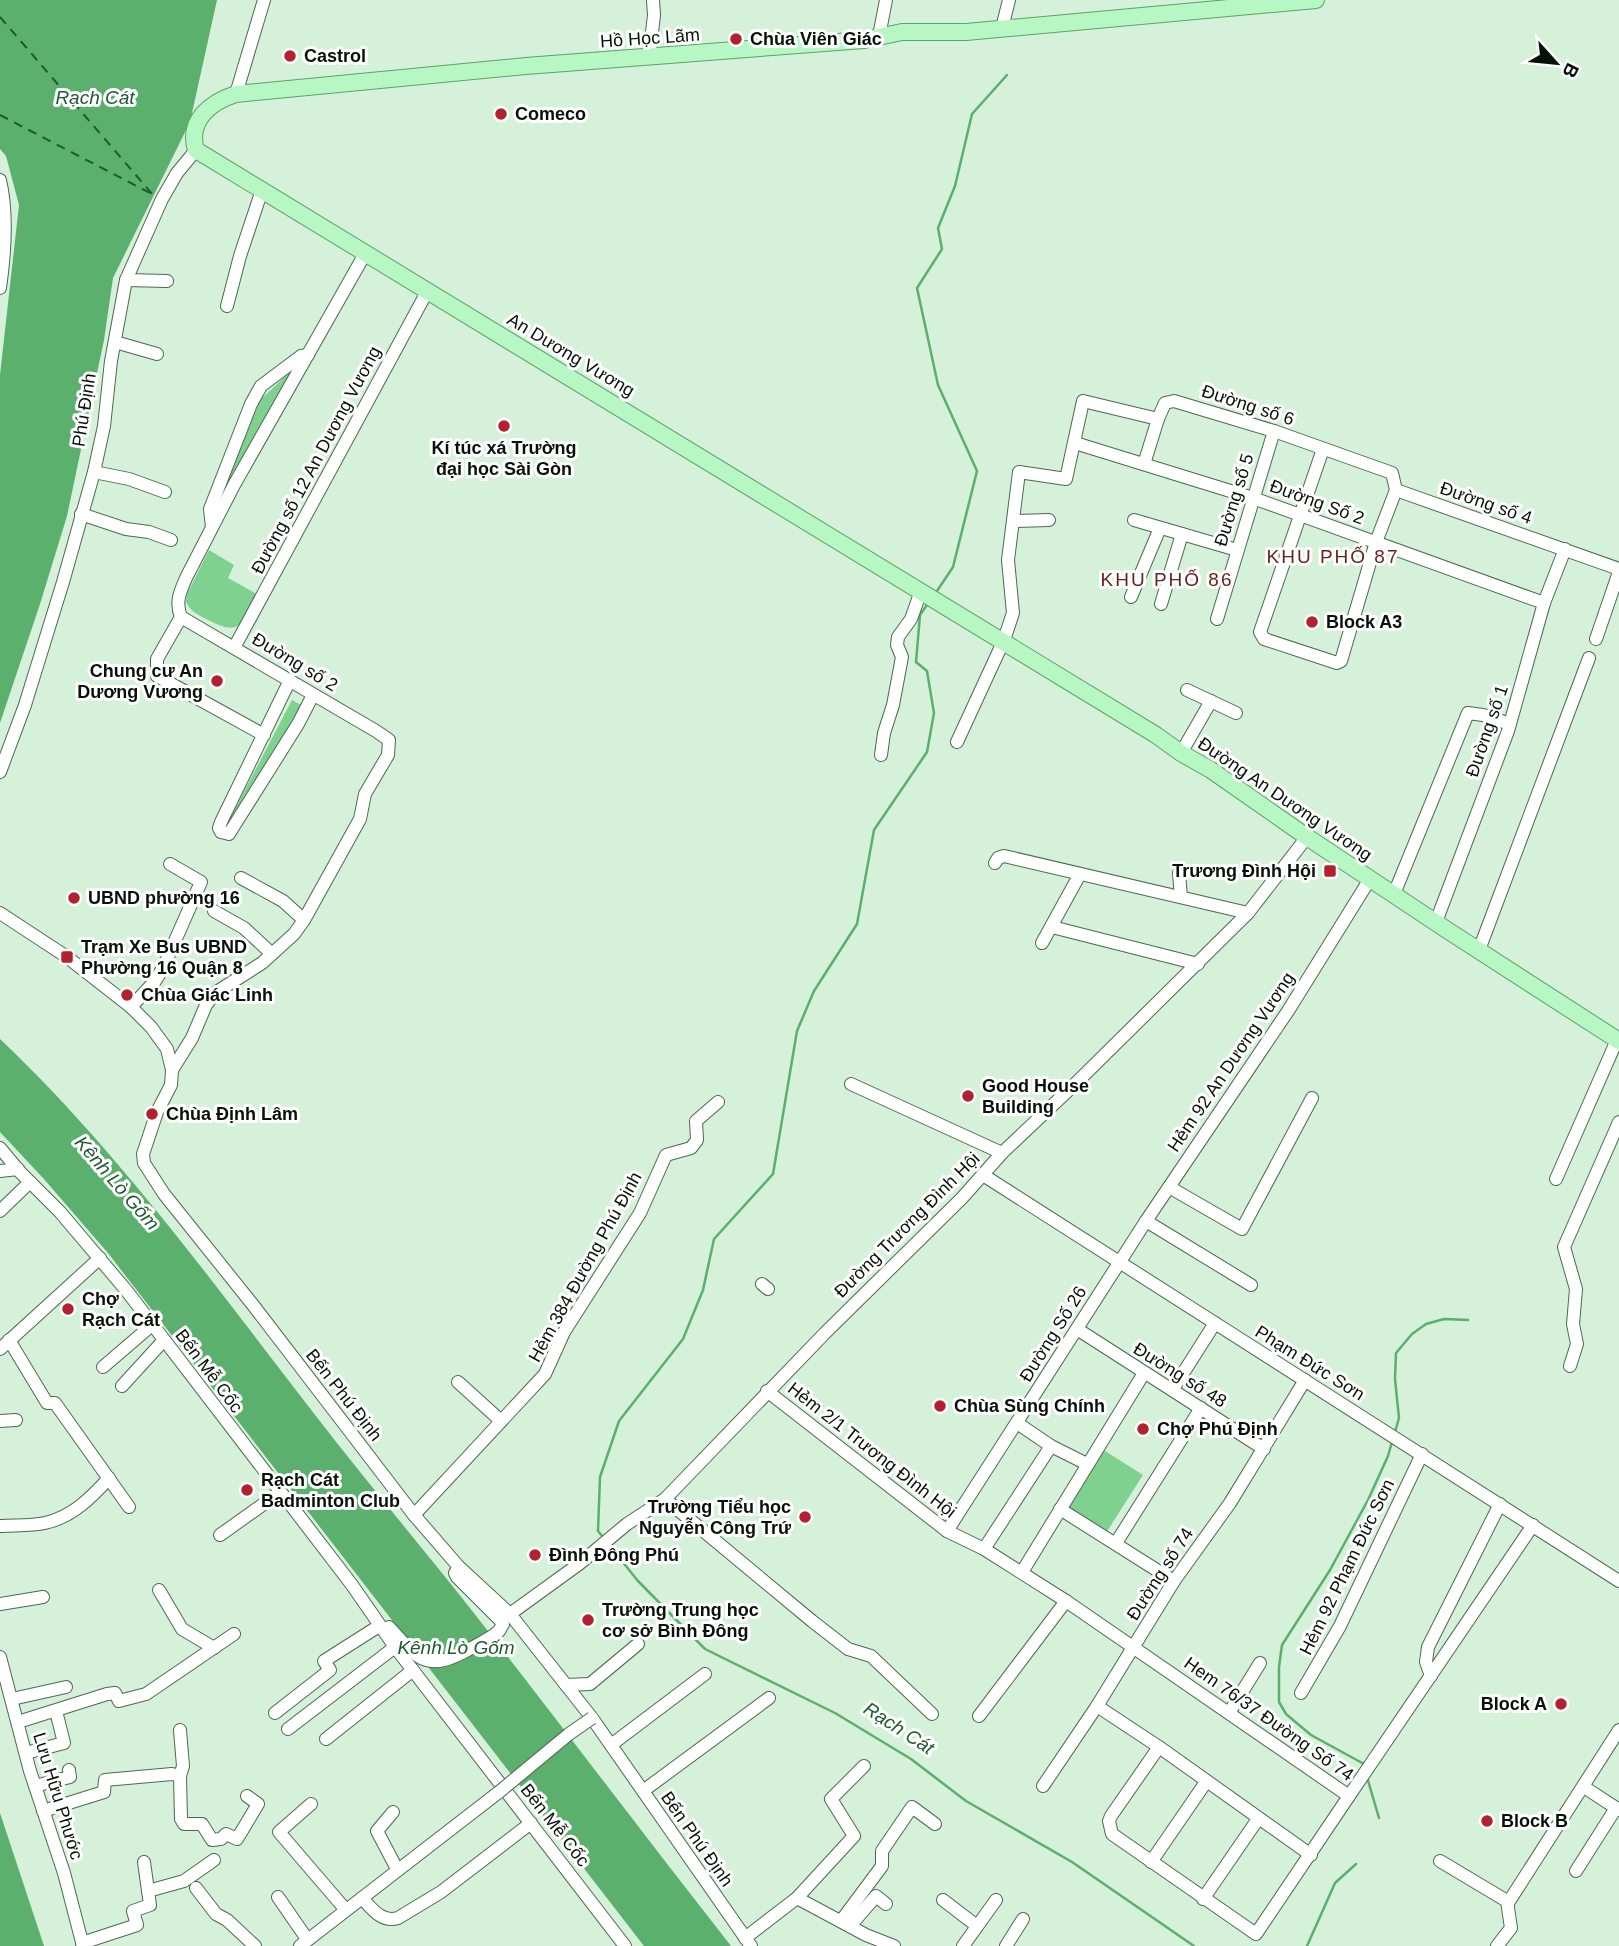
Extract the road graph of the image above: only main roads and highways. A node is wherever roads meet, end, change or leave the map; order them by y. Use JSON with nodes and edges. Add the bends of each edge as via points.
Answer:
{"nodes":[{"id":1,"x":1316,"y":0,"type":"edge"},
{"id":2,"x":1278,"y":1,"type":"edge"},
{"id":3,"x":236,"y":94,"type":"joint"},
{"id":4,"x":196,"y":150,"type":"joint"},
{"id":5,"x":923,"y":592,"type":"joint"},
{"id":6,"x":1618,"y":1041,"type":"edge"}],
"edges":[{"from":1,"to":2,"type":"main road","name":"Hồ Học Lãm"},
{"from":2,"to":3,"type":"main road","name":"Hồ Học Lãm"},
{"from":3,"to":4,"type":"main road","name":"Phú Định","via":[[217,100],[195,125]]},
{"from":4,"to":5,"type":"main road","name":"An Dương Vương"},
{"from":5,"to":6,"type":"main road","name":"Đường An Dương Vương","via":[[1211,770]]}]}
